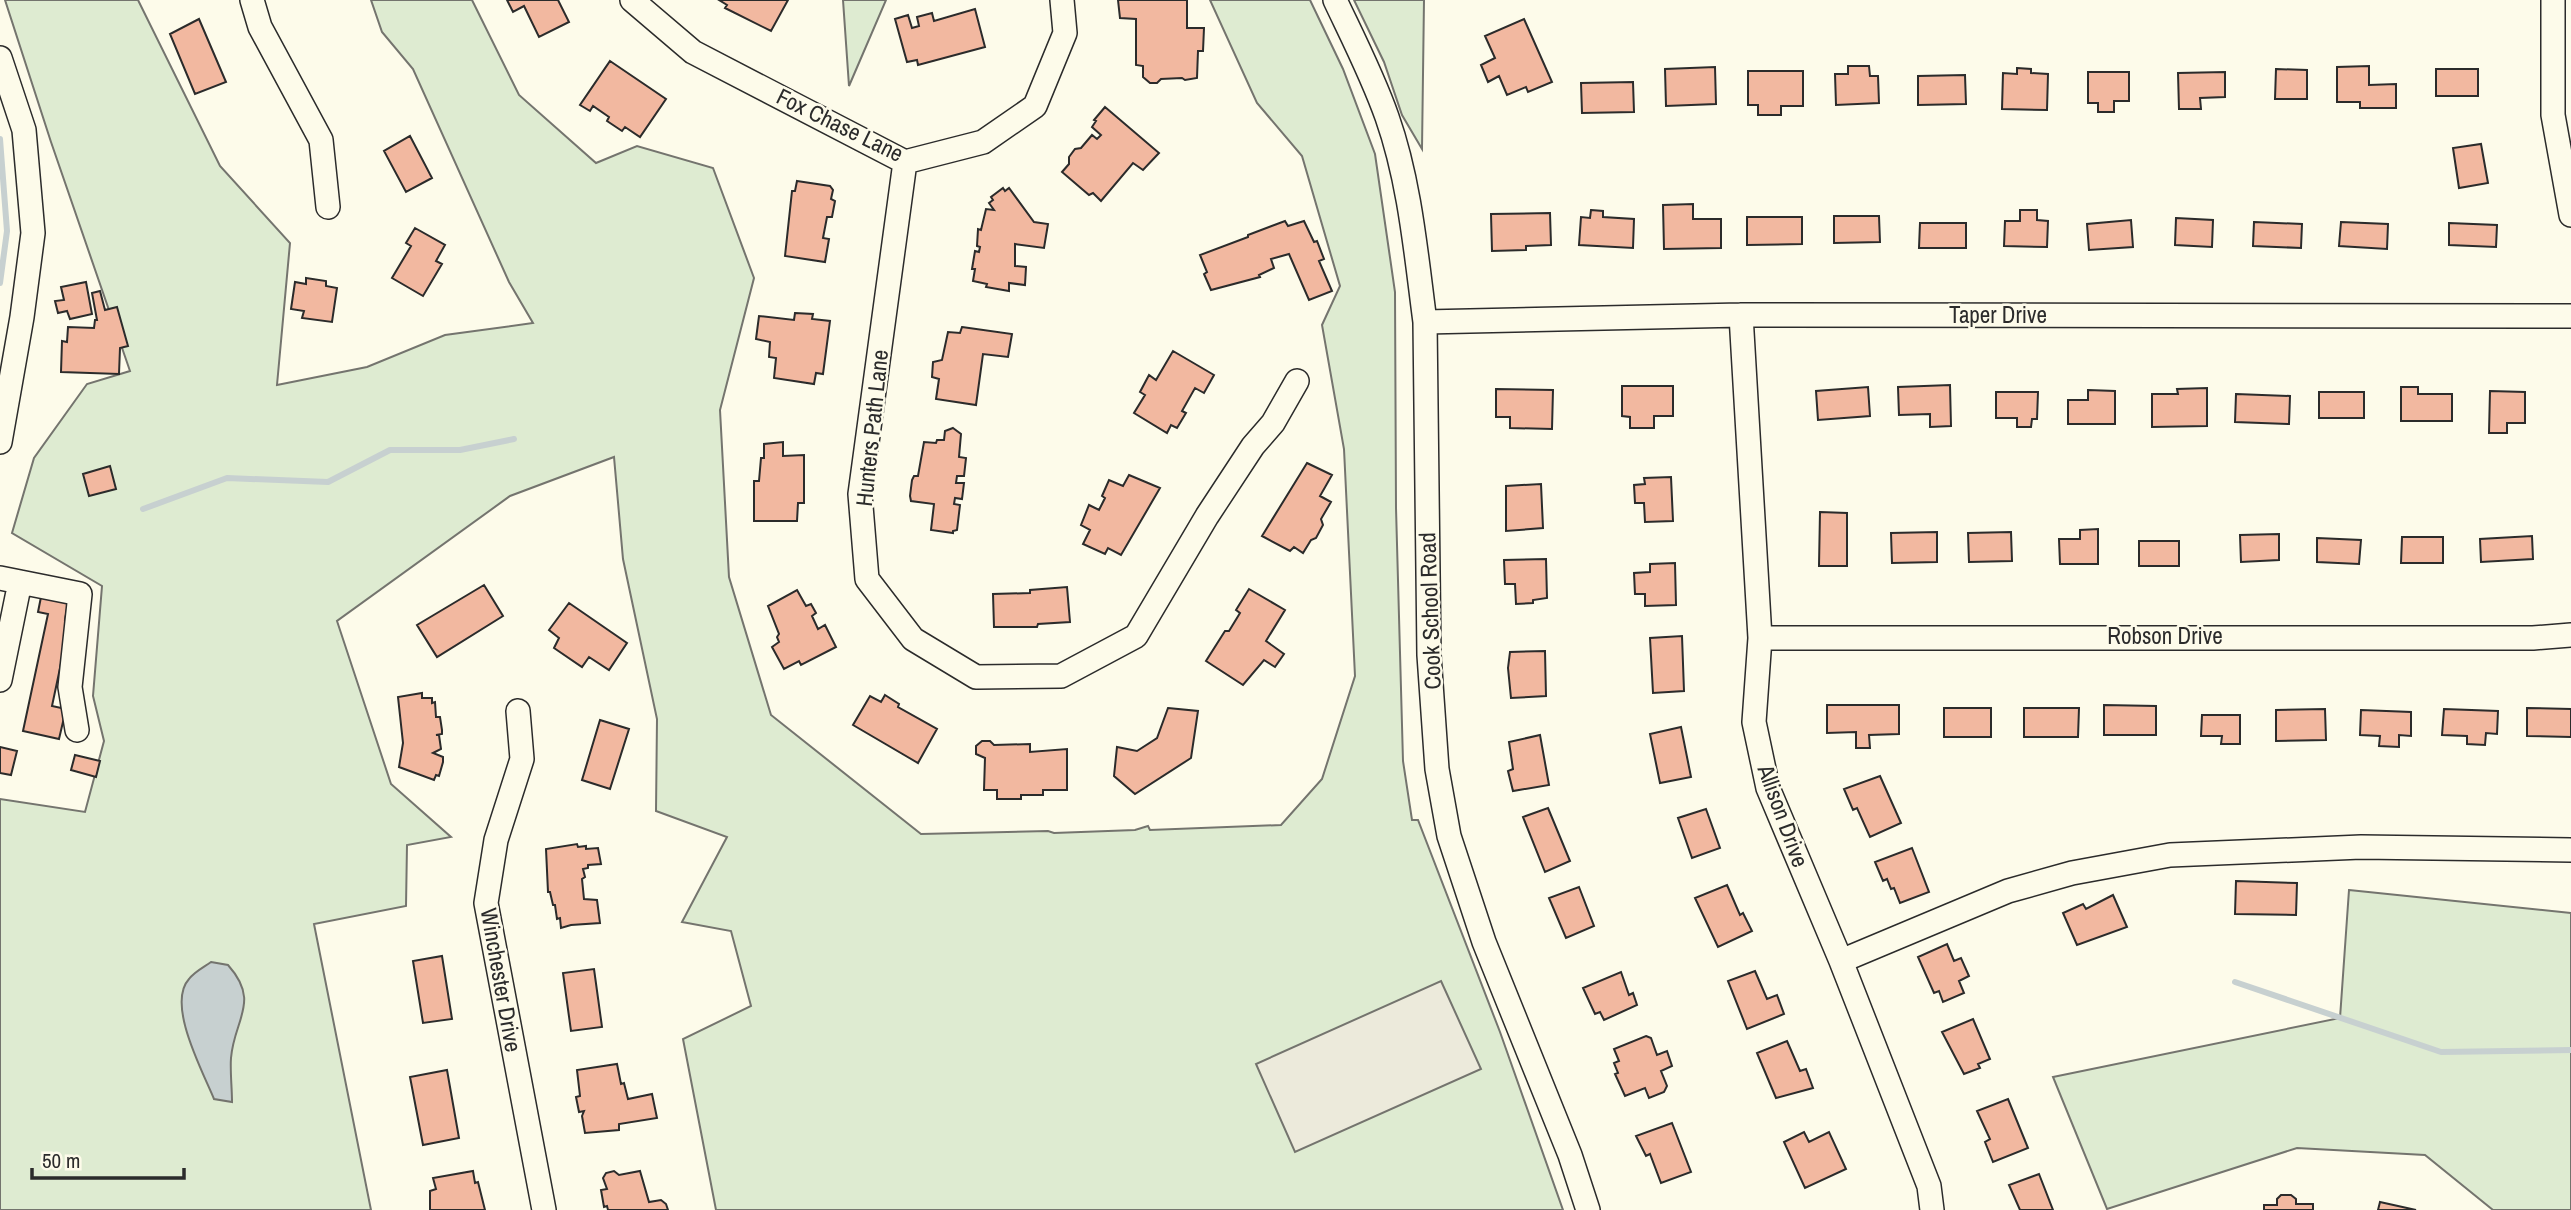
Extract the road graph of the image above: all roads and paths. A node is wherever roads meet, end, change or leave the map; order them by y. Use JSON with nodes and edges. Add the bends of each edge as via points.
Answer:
{"nodes":[{"id":1,"x":252,"y":0,"type":"edge"},
{"id":2,"x":632,"y":0,"type":"edge"},
{"id":3,"x":1062,"y":0,"type":"edge"},
{"id":4,"x":1335,"y":0,"type":"edge"},
{"id":5,"x":2553,"y":0,"type":"edge"},
{"id":6,"x":0,"y":58,"type":"edge"},
{"id":7,"x":905,"y":162,"type":"junction"},
{"id":8,"x":328,"y":207,"type":"dead end"},
{"id":9,"x":2571,"y":215,"type":"edge"},
{"id":10,"x":1741,"y":315,"type":"junction"},
{"id":11,"x":2571,"y":316,"type":"edge"},
{"id":12,"x":1424,"y":322,"type":"junction"},
{"id":13,"x":1297,"y":381,"type":"dead end"},
{"id":14,"x":0,"y":442,"type":"edge"},
{"id":15,"x":10,"y":580,"type":"edge"},
{"id":16,"x":2571,"y":635,"type":"edge"},
{"id":17,"x":1760,"y":638,"type":"junction"},
{"id":18,"x":0,"y":680,"type":"edge"},
{"id":19,"x":518,"y":711,"type":"dead end"},
{"id":20,"x":77,"y":730,"type":"dead end"},
{"id":21,"x":2571,"y":850,"type":"edge"},
{"id":22,"x":1841,"y":961,"type":"junction"},
{"id":23,"x":544,"y":1210,"type":"edge"},
{"id":24,"x":1588,"y":1210,"type":"edge"},
{"id":25,"x":1932,"y":1210,"type":"edge"}],
"edges":[{"from":1,"to":8,"type":"street","via":[[260,27],[321,140]]},
{"from":2,"to":7,"type":"street","name":"Fox Chase Lane","via":[[693,52]]},
{"from":3,"to":7,"type":"street","name":"Fox Chase Lane","via":[[1065,33],[1035,106],[984,142]]},
{"from":4,"to":12,"type":"street","name":"Cook School Road","via":[[1388,118],[1407,192]]},
{"from":5,"to":9,"type":"street","via":[[2553,114]]},
{"from":6,"to":14,"type":"street","via":[[24,130],[33,233]]},
{"from":7,"to":13,"type":"street","name":"Hunters Path Lane","via":[[860,494],[867,579],[913,639],[976,677],[1061,676],[1136,636],[1207,516]]},
{"from":10,"to":11,"type":"street","name":"Taper Drive"},
{"from":10,"to":12,"type":"street","name":"Taper Drive"},
{"from":10,"to":17,"type":"street","name":"Allison Drive"},
{"from":12,"to":24,"type":"street","name":"Cook School Road","via":[[1429,655],[1444,809],[1484,942]]},
{"from":15,"to":18,"type":"street"},
{"from":15,"to":20,"type":"street","via":[[80,594],[70,687]]},
{"from":16,"to":17,"type":"street","name":"Robson Drive"},
{"from":17,"to":22,"type":"street","name":"Allison Drive","via":[[1754,722],[1768,789]]},
{"from":19,"to":23,"type":"street","name":"Winchester Drive","via":[[522,759],[496,840],[486,903]]},
{"from":21,"to":22,"type":"street","via":[[2361,847],[2170,855],[2072,873],[2008,891]]},
{"from":22,"to":25,"type":"street","name":"Allison Drive","via":[[1929,1186]]}]}
